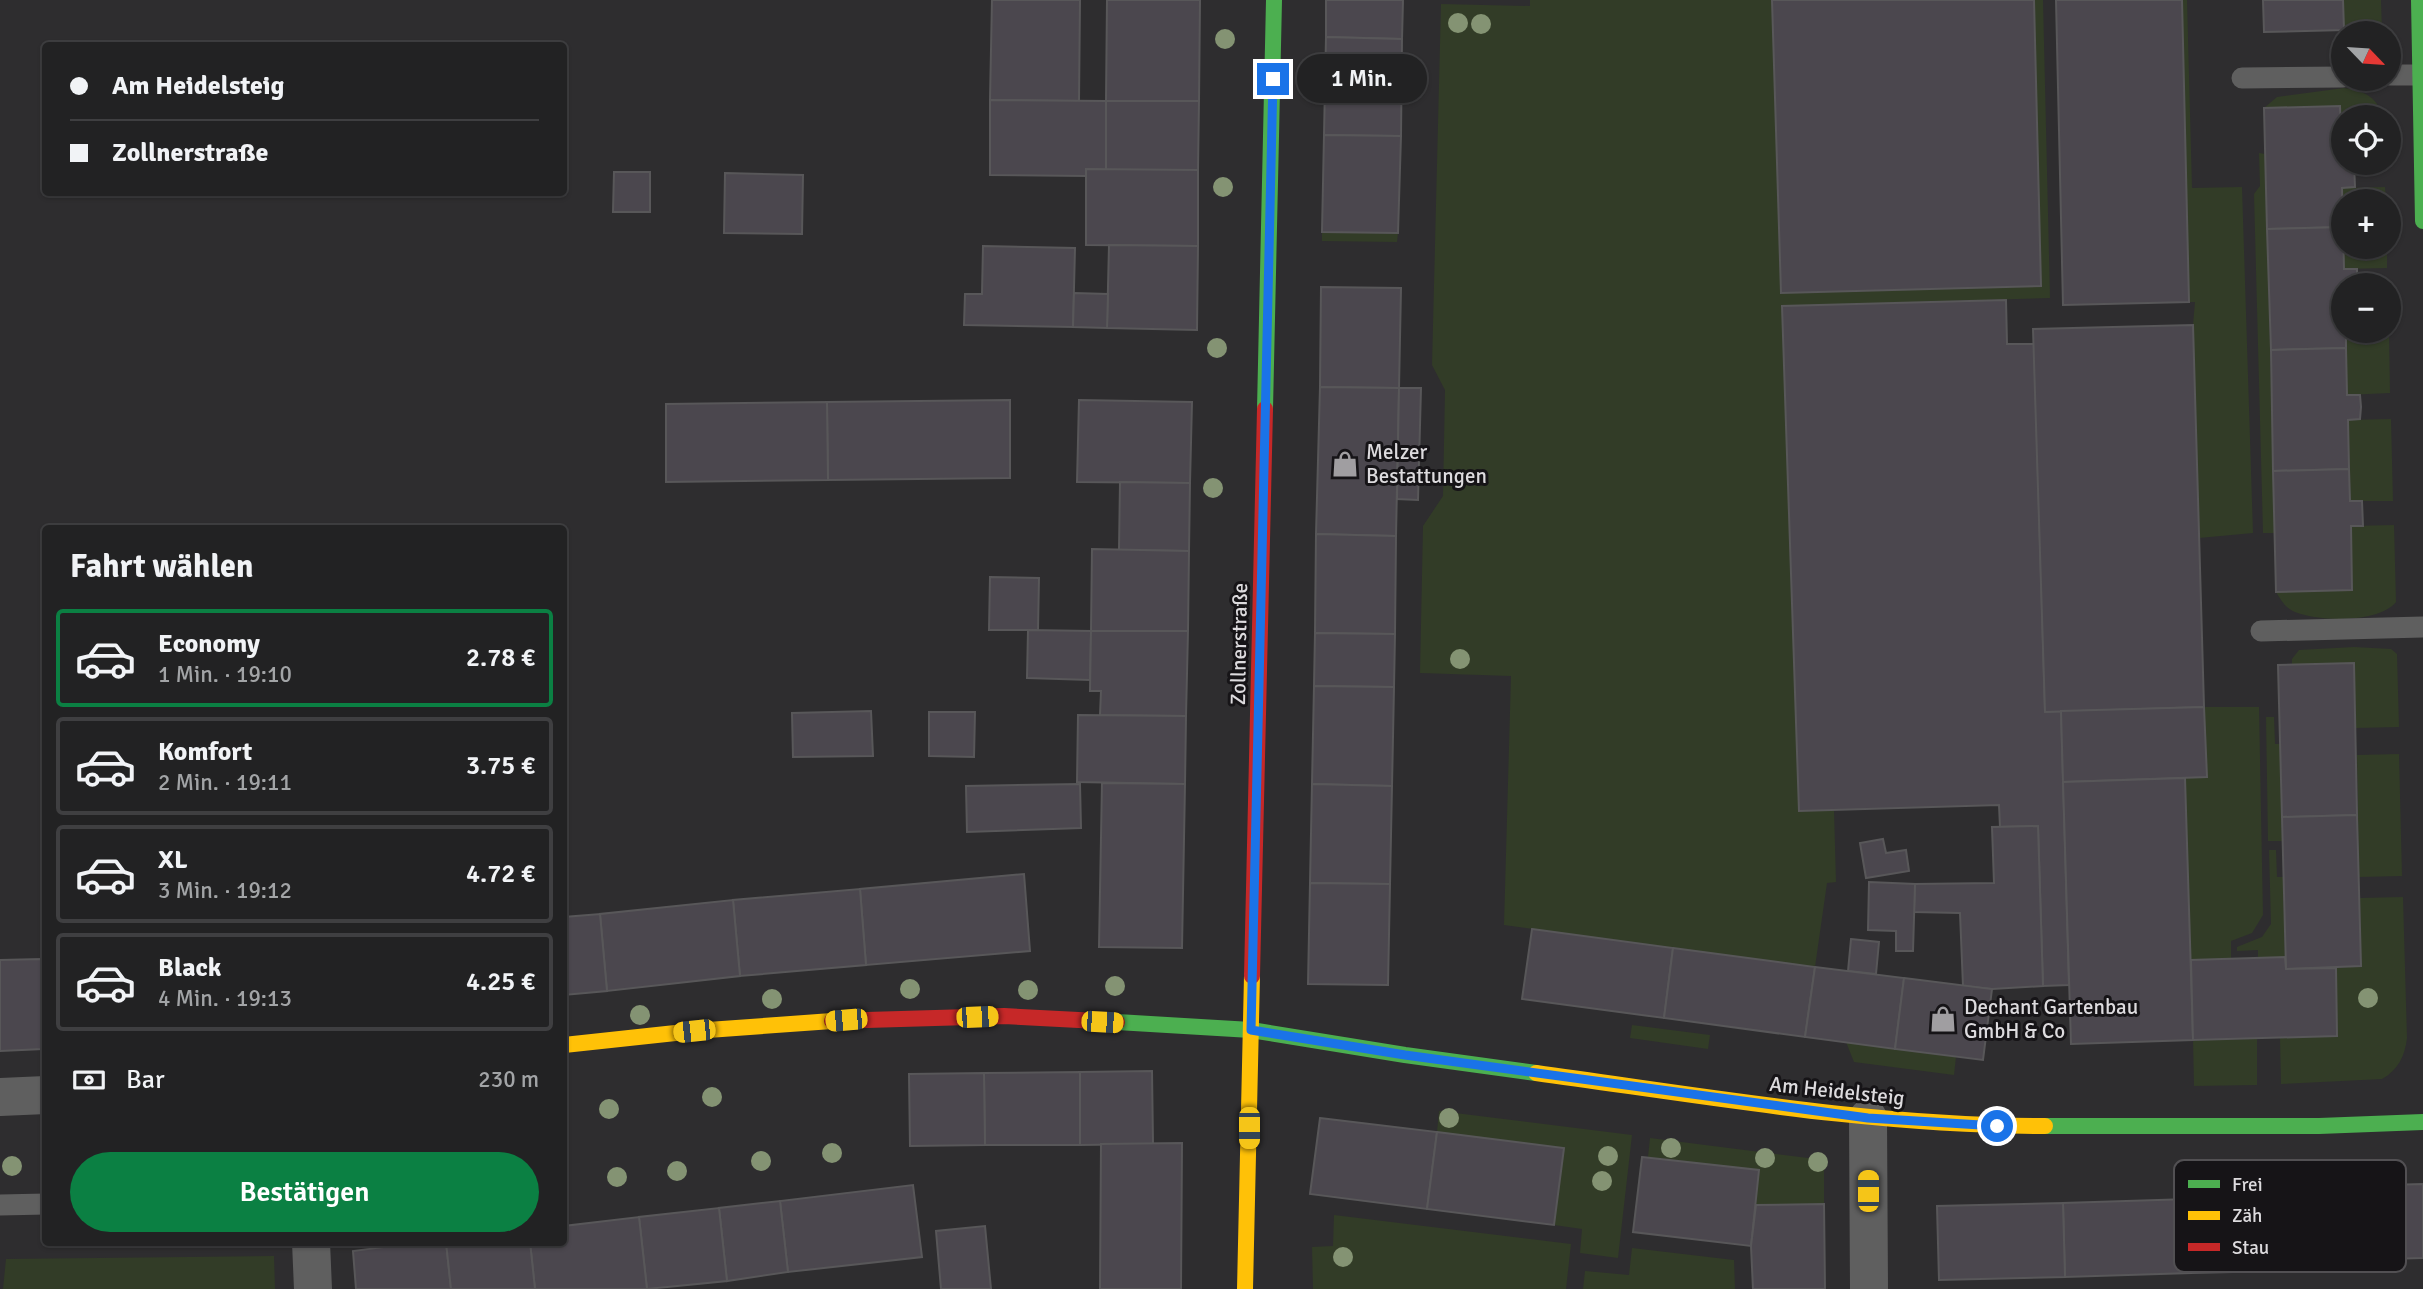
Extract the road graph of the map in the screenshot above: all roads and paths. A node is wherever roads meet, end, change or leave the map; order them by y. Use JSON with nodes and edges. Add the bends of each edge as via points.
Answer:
{"nodes":[{"id":1,"x":1274,"y":0,"type":"edge"},
{"id":2,"x":2419,"y":0,"type":"edge"},
{"id":3,"x":2401,"y":75,"type":"edge"},
{"id":4,"x":2421,"y":75,"type":"junction"},
{"id":5,"x":2331,"y":77,"type":"edge"},
{"id":6,"x":2242,"y":78,"type":"dead end"},
{"id":7,"x":2422,"y":127,"type":"edge"},
{"id":8,"x":2423,"y":221,"type":"edge"},
{"id":9,"x":2423,"y":626,"type":"edge"},
{"id":10,"x":2261,"y":631,"type":"dead end"},
{"id":11,"x":1251,"y":1030,"type":"junction"},
{"id":12,"x":567,"y":1045,"type":"edge"},
{"id":13,"x":42,"y":1095,"type":"edge"},
{"id":14,"x":0,"y":1097,"type":"edge"},
{"id":15,"x":1868,"y":1118,"type":"junction"},
{"id":16,"x":2423,"y":1122,"type":"edge"},
{"id":17,"x":42,"y":1204,"type":"edge"},
{"id":18,"x":0,"y":1205,"type":"edge"},
{"id":19,"x":311,"y":1246,"type":"edge"},
{"id":20,"x":313,"y":1289,"type":"edge"},
{"id":21,"x":1245,"y":1289,"type":"edge"},
{"id":22,"x":1869,"y":1289,"type":"edge"}],
"edges":[{"from":1,"to":11,"type":"street","name":"Zollnerstraße"},
{"from":2,"to":4,"type":"street"},
{"from":3,"to":4,"type":"lane"},
{"from":4,"to":7,"type":"street"},
{"from":5,"to":6,"type":"lane"},
{"from":7,"to":8,"type":"street"},
{"from":9,"to":10,"type":"lane"},
{"from":11,"to":12,"type":"street","name":"Am Heidelsteig","via":[[1004,1016],[846,1020]]},
{"from":11,"to":15,"type":"street","name":"Am Heidelsteig"},
{"from":11,"to":21,"type":"street","name":"Zollnerstraße"},
{"from":13,"to":14,"type":"street"},
{"from":15,"to":16,"type":"street","name":"Am Heidelsteig","via":[[1997,1126]]},
{"from":15,"to":22,"type":"street"},
{"from":17,"to":18,"type":"lane"},
{"from":19,"to":20,"type":"street"}]}
